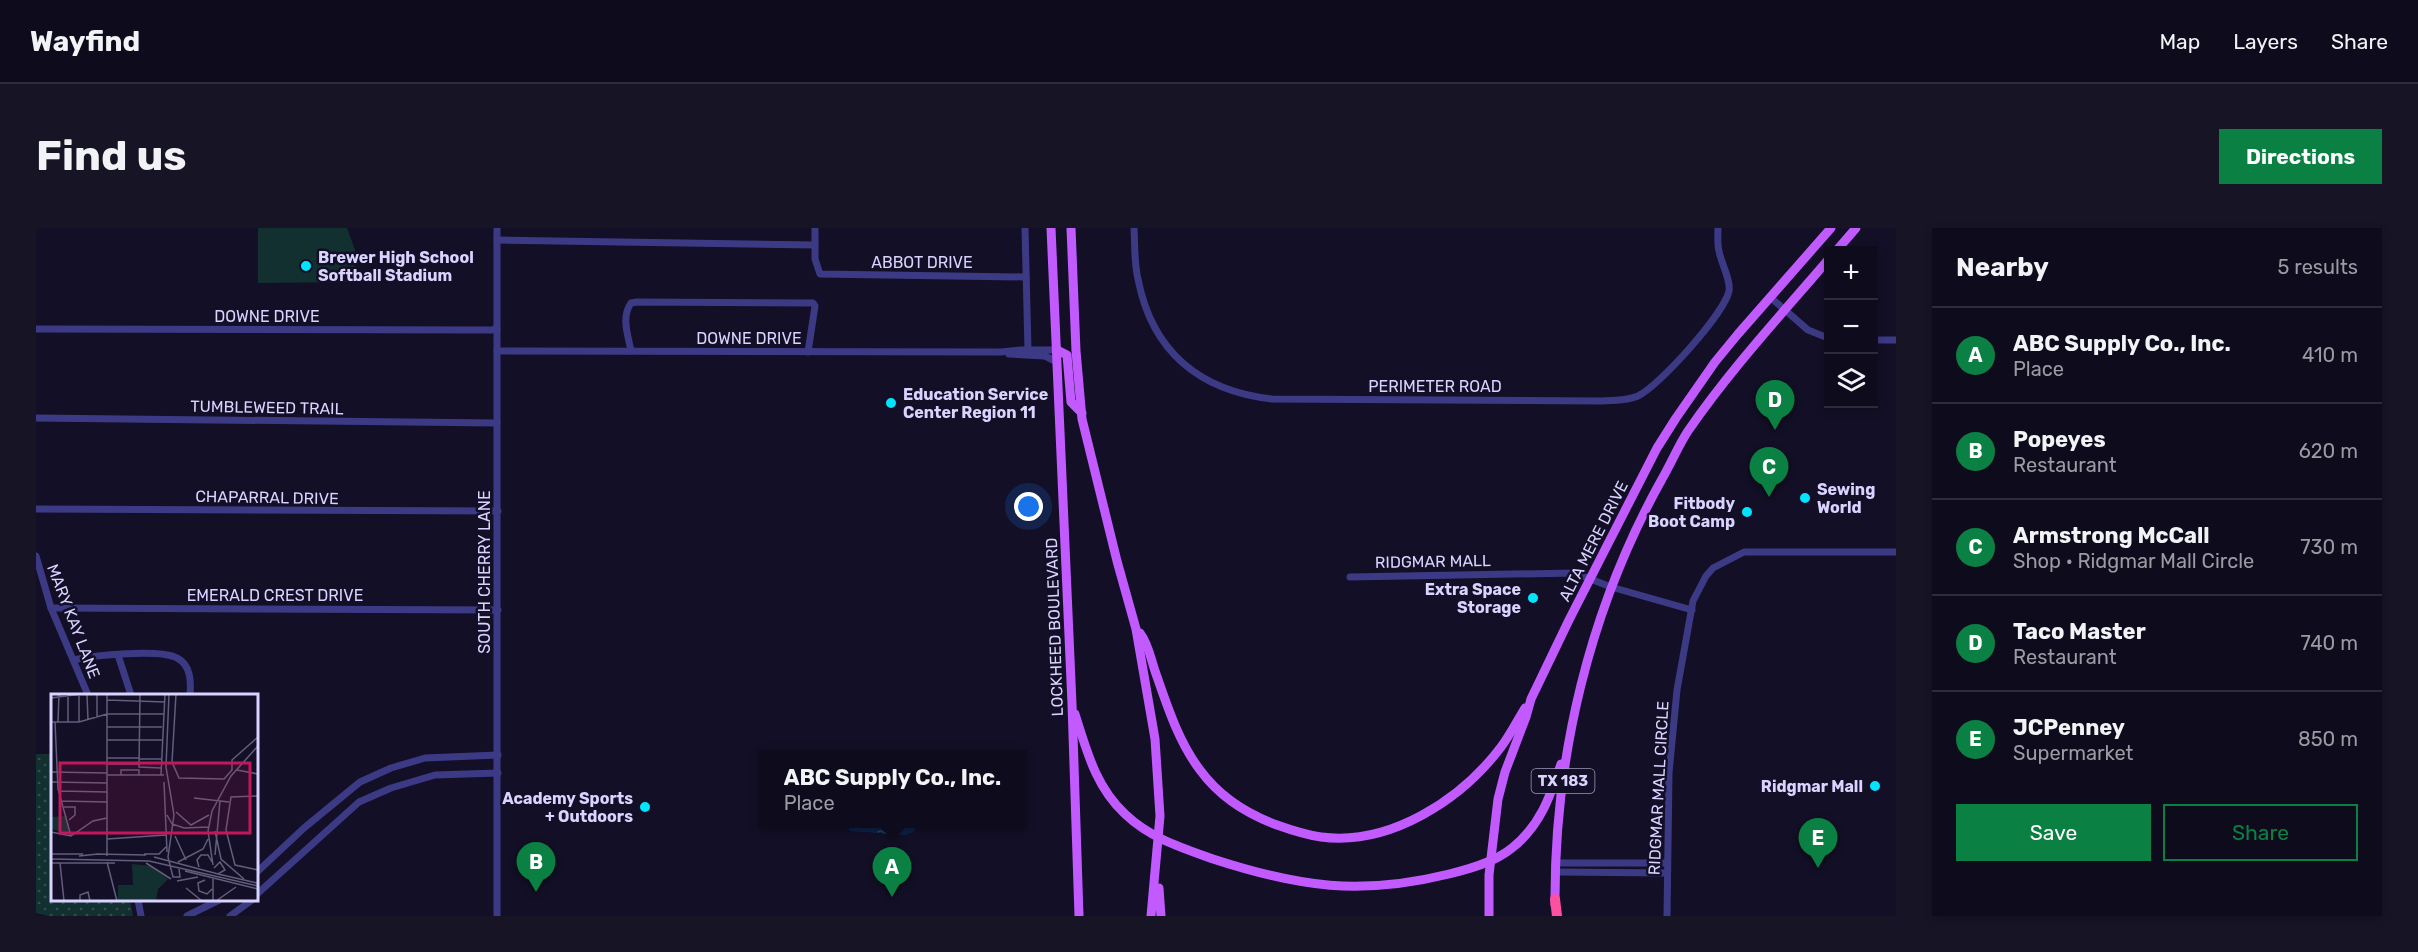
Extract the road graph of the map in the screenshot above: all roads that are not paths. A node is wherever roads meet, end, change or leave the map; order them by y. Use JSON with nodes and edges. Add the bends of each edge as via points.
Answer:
{"nodes":[{"id":1,"x":497,"y":228,"type":"edge"},
{"id":2,"x":815,"y":228,"type":"edge"},
{"id":3,"x":1024,"y":228,"type":"edge"},
{"id":4,"x":1051,"y":228,"type":"edge"},
{"id":5,"x":1071,"y":228,"type":"edge"},
{"id":6,"x":1134,"y":228,"type":"edge"},
{"id":7,"x":1718,"y":228,"type":"edge"},
{"id":8,"x":1831,"y":228,"type":"edge"},
{"id":9,"x":1856,"y":228,"type":"edge"},
{"id":10,"x":497,"y":240,"type":"junction"},
{"id":11,"x":815,"y":245,"type":"junction"},
{"id":12,"x":1840,"y":246,"type":"edge"},
{"id":13,"x":1824,"y":265,"type":"edge"},
{"id":14,"x":1026,"y":277,"type":"junction"},
{"id":15,"x":1770,"y":297,"type":"junction"},
{"id":16,"x":1785,"y":310,"type":"junction"},
{"id":17,"x":36,"y":328,"type":"edge"},
{"id":18,"x":497,"y":328,"type":"junction"},
{"id":19,"x":1824,"y":336,"type":"edge"},
{"id":20,"x":1878,"y":340,"type":"edge"},
{"id":21,"x":1896,"y":340,"type":"edge"},
{"id":22,"x":1028,"y":350,"type":"junction"},
{"id":23,"x":1056,"y":350,"type":"junction"},
{"id":24,"x":497,"y":351,"type":"junction"},
{"id":25,"x":631,"y":351,"type":"junction"},
{"id":26,"x":808,"y":352,"type":"junction"},
{"id":27,"x":1001,"y":352,"type":"junction"},
{"id":28,"x":1057,"y":362,"type":"junction"},
{"id":29,"x":1082,"y":413,"type":"junction"},
{"id":30,"x":36,"y":418,"type":"edge"},
{"id":31,"x":497,"y":423,"type":"junction"},
{"id":32,"x":36,"y":508,"type":"edge"},
{"id":33,"x":498,"y":511,"type":"junction"},
{"id":34,"x":1896,"y":552,"type":"edge"},
{"id":35,"x":36,"y":556,"type":"edge"},
{"id":36,"x":1350,"y":577,"type":"dead end"},
{"id":37,"x":1591,"y":579,"type":"junction"},
{"id":38,"x":1611,"y":587,"type":"junction"},
{"id":39,"x":51,"y":608,"type":"junction"},
{"id":40,"x":498,"y":610,"type":"junction"},
{"id":41,"x":1692,"y":610,"type":"junction"},
{"id":42,"x":1136,"y":628,"type":"junction"},
{"id":43,"x":118,"y":655,"type":"junction"},
{"id":44,"x":74,"y":660,"type":"junction"},
{"id":45,"x":87,"y":694,"type":"edge"},
{"id":46,"x":130,"y":694,"type":"edge"},
{"id":47,"x":190,"y":694,"type":"edge"},
{"id":48,"x":1531,"y":699,"type":"junction"},
{"id":49,"x":1072,"y":704,"type":"junction"},
{"id":50,"x":1568,"y":741,"type":"junction"},
{"id":51,"x":498,"y":755,"type":"junction"},
{"id":52,"x":498,"y":773,"type":"junction"},
{"id":53,"x":1157,"y":863,"type":"junction"},
{"id":54,"x":1667,"y":863,"type":"junction"},
{"id":55,"x":1556,"y":868,"type":"junction"},
{"id":56,"x":258,"y":871,"type":"edge"},
{"id":57,"x":1667,"y":873,"type":"junction"},
{"id":58,"x":258,"y":893,"type":"edge"},
{"id":59,"x":1555,"y":899,"type":"joint"},
{"id":60,"x":138,"y":901,"type":"edge"},
{"id":61,"x":217,"y":901,"type":"edge"},
{"id":62,"x":251,"y":901,"type":"edge"},
{"id":63,"x":141,"y":916,"type":"edge"},
{"id":64,"x":187,"y":916,"type":"edge"},
{"id":65,"x":230,"y":916,"type":"edge"},
{"id":66,"x":497,"y":916,"type":"edge"},
{"id":67,"x":1078,"y":916,"type":"edge"},
{"id":68,"x":1151,"y":916,"type":"edge"},
{"id":69,"x":1161,"y":916,"type":"edge"},
{"id":70,"x":1489,"y":916,"type":"edge"},
{"id":71,"x":1556,"y":916,"type":"edge"},
{"id":72,"x":1667,"y":916,"type":"edge"}],
"edges":[{"from":1,"to":10,"type":"street","name":"SOUTH CHERRY LANE"},
{"from":2,"to":11,"type":"street"},
{"from":3,"to":14,"type":"street"},
{"from":4,"to":23,"type":"main road","name":"LOCKHEED BOULEVARD"},
{"from":5,"to":29,"type":"main road"},
{"from":6,"to":7,"type":"street","name":"PERIMETER ROAD","via":[[1137,277],[1150,320],[1189,369],[1229,391],[1272,399],[1602,401],[1625,400],[1645,392],[1704,331],[1725,303],[1730,288],[1718,248]]},
{"from":8,"to":15,"type":"main road","name":"ALTA MERE DRIVE","number":"TX 183"},
{"from":9,"to":12,"type":"main road"},
{"from":10,"to":11,"type":"street"},
{"from":10,"to":18,"type":"street","name":"SOUTH CHERRY LANE"},
{"from":11,"to":14,"type":"street","name":"ABBOT DRIVE","via":[[819,273]]},
{"from":13,"to":16,"type":"main road","name":"ALTA MERE DRIVE","number":"TX 183"},
{"from":14,"to":22,"type":"street"},
{"from":15,"to":16,"type":"street"},
{"from":15,"to":37,"type":"main road","name":"ALTA MERE DRIVE","number":"TX 183","via":[[1715,362],[1676,418]]},
{"from":16,"to":19,"type":"street","via":[[1808,330]]},
{"from":16,"to":38,"type":"main road","name":"ALTA MERE DRIVE","number":"TX 183","via":[[1748,350],[1687,433],[1635,531]]},
{"from":17,"to":18,"type":"street","name":"DOWNE DRIVE"},
{"from":18,"to":24,"type":"street","name":"SOUTH CHERRY LANE"},
{"from":20,"to":21,"type":"street"},
{"from":22,"to":23,"type":"street","name":"DOWNE DRIVE"},
{"from":22,"to":27,"type":"street","name":"DOWNE DRIVE"},
{"from":23,"to":28,"type":"main road","name":"LOCKHEED BOULEVARD"},
{"from":23,"to":29,"type":"main road","via":[[1067,355],[1071,402]]},
{"from":24,"to":25,"type":"street","name":"DOWNE DRIVE"},
{"from":24,"to":31,"type":"street","name":"SOUTH CHERRY LANE"},
{"from":25,"to":26,"type":"street","name":"DOWNE DRIVE"},
{"from":25,"to":26,"type":"street","via":[[625,320],[626,309],[633,302],[808,303],[815,306]]},
{"from":26,"to":27,"type":"street","name":"DOWNE DRIVE"},
{"from":27,"to":28,"type":"street","name":"DOWNE DRIVE","via":[[1045,356]]},
{"from":28,"to":49,"type":"main road","name":"LOCKHEED BOULEVARD"},
{"from":29,"to":42,"type":"main road"},
{"from":30,"to":31,"type":"street","name":"TUMBLEWEED TRAIL"},
{"from":31,"to":33,"type":"street","name":"SOUTH CHERRY LANE"},
{"from":32,"to":33,"type":"street","name":"CHAPARRAL DRIVE"},
{"from":33,"to":40,"type":"street","name":"SOUTH CHERRY LANE"},
{"from":34,"to":41,"type":"street","name":"RIDGMAR MALL CIRCLE","via":[[1744,552],[1706,576]]},
{"from":35,"to":39,"type":"street","name":"MARY KAY LANE"},
{"from":36,"to":37,"type":"street","name":"RIDGMAR MALL","via":[[1575,573]]},
{"from":37,"to":38,"type":"street","name":"RIDGMAR MALL"},
{"from":37,"to":48,"type":"main road","name":"ALTA MERE DRIVE","number":"TX 183"},
{"from":38,"to":41,"type":"street","name":"RIDGMAR MALL"},
{"from":38,"to":50,"type":"main road","name":"ALTA MERE DRIVE","number":"TX 183","via":[[1587,661]]},
{"from":39,"to":40,"type":"street","name":"EMERALD CREST DRIVE"},
{"from":39,"to":44,"type":"street","name":"MARY KAY LANE"},
{"from":40,"to":51,"type":"street","name":"SOUTH CHERRY LANE"},
{"from":41,"to":54,"type":"street","name":"RIDGMAR MALL CIRCLE","via":[[1677,690],[1669,773]]},
{"from":42,"to":48,"type":"main road","via":[[1143,637],[1186,749],[1205,776],[1248,812],[1292,831],[1321,837],[1387,831],[1448,799],[1500,747]]},
{"from":42,"to":53,"type":"main road","via":[[1155,739],[1160,816]]},
{"from":43,"to":44,"type":"street"},
{"from":43,"to":46,"type":"street"},
{"from":43,"to":47,"type":"street","via":[[178,658],[191,680]]},
{"from":44,"to":45,"type":"street","name":"MARY KAY LANE"},
{"from":48,"to":70,"type":"main road","name":"ALTA MERE DRIVE","number":"TX 183","via":[[1505,772],[1494,828]]},
{"from":49,"to":50,"type":"main road","via":[[1100,784],[1139,826],[1173,845],[1255,873],[1324,886],[1405,884],[1467,870],[1498,858],[1538,821],[1548,804]]},
{"from":49,"to":67,"type":"main road","name":"LOCKHEED BOULEVARD"},
{"from":50,"to":55,"type":"main road","name":"ALTA MERE DRIVE","number":"TX 183"},
{"from":51,"to":52,"type":"street","name":"SOUTH CHERRY LANE"},
{"from":51,"to":56,"type":"street","via":[[425,758],[360,782]]},
{"from":52,"to":58,"type":"street","via":[[435,775],[359,802]]},
{"from":52,"to":66,"type":"street","name":"SOUTH CHERRY LANE"},
{"from":53,"to":68,"type":"main road"},
{"from":53,"to":69,"type":"main road"},
{"from":54,"to":55,"type":"street"},
{"from":54,"to":57,"type":"street","name":"RIDGMAR MALL CIRCLE"},
{"from":55,"to":57,"type":"street"},
{"from":55,"to":59,"type":"main road","name":"ALTA MERE DRIVE","number":"TX 183"},
{"from":57,"to":72,"type":"street","name":"RIDGMAR MALL CIRCLE"},
{"from":59,"to":71,"type":"highway"},
{"from":60,"to":63,"type":"street"},
{"from":61,"to":64,"type":"street"},
{"from":62,"to":65,"type":"street"}]}
